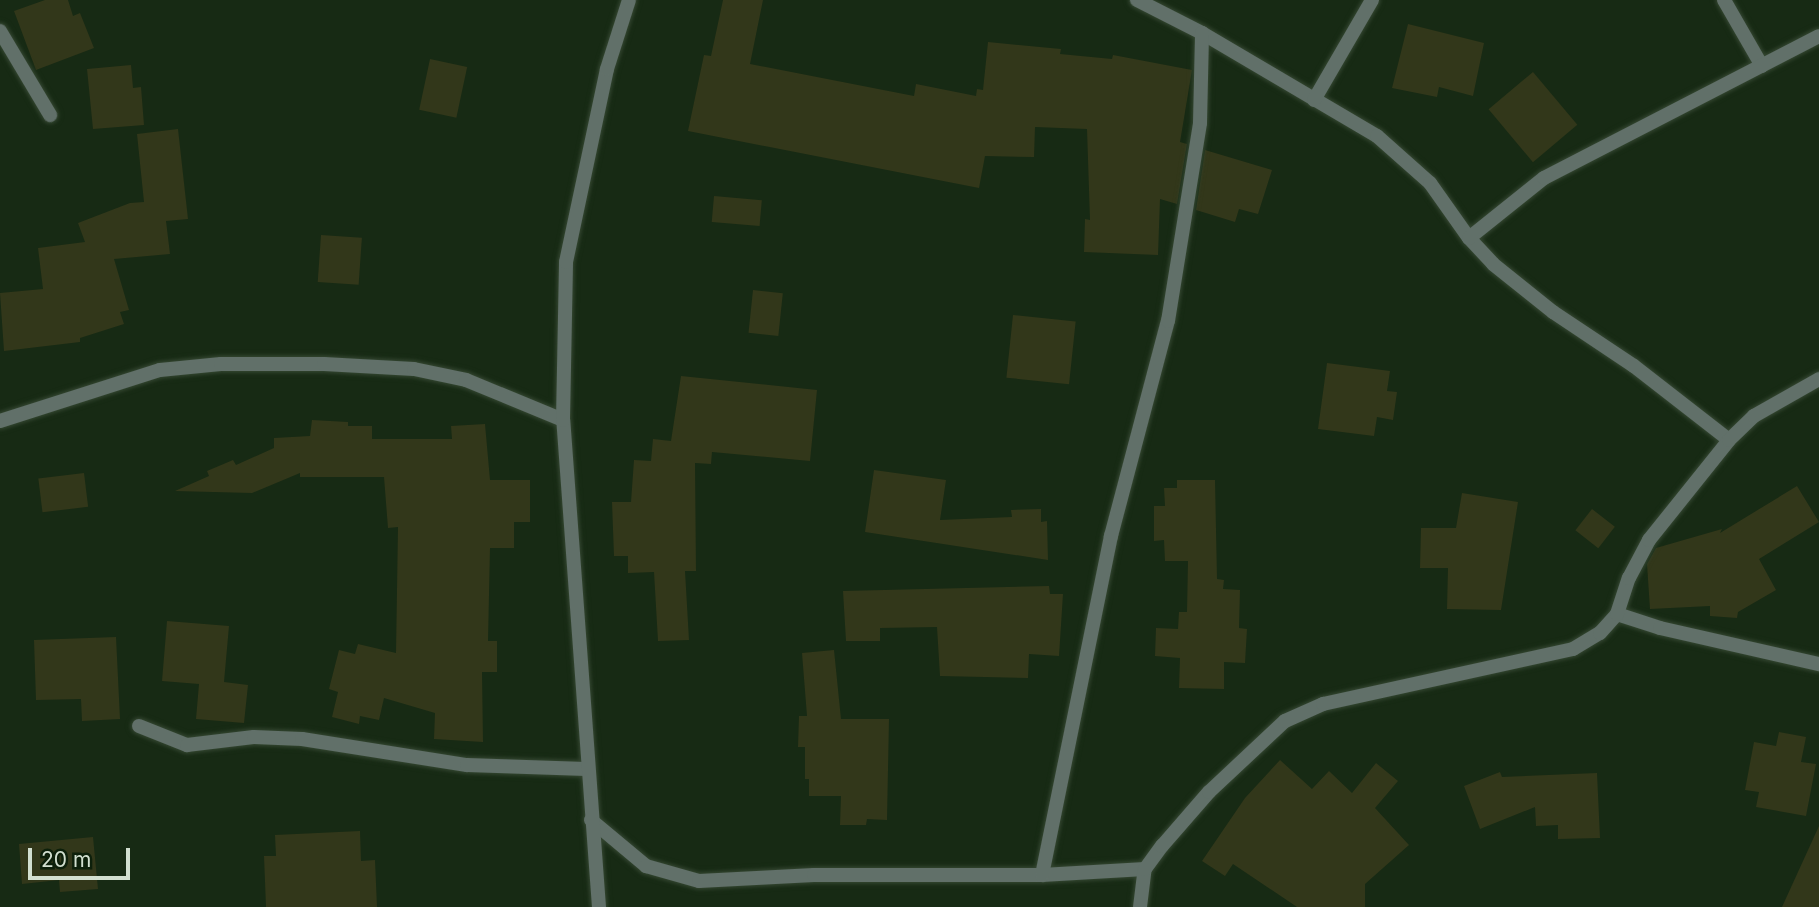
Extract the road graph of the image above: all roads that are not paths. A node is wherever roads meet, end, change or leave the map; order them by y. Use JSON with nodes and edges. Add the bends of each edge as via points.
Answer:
{"nodes":[{"id":1,"x":629,"y":0,"type":"edge"},
{"id":2,"x":1137,"y":0,"type":"edge"},
{"id":3,"x":1372,"y":0,"type":"edge"},
{"id":4,"x":1724,"y":0,"type":"edge"},
{"id":5,"x":0,"y":31,"type":"edge"},
{"id":6,"x":1202,"y":33,"type":"junction"},
{"id":7,"x":1819,"y":36,"type":"edge"},
{"id":8,"x":1762,"y":66,"type":"junction"},
{"id":9,"x":1314,"y":100,"type":"junction"},
{"id":10,"x":50,"y":116,"type":"dead end"},
{"id":11,"x":1469,"y":238,"type":"junction"},
{"id":12,"x":1819,"y":379,"type":"edge"},
{"id":13,"x":563,"y":420,"type":"junction"},
{"id":14,"x":0,"y":421,"type":"edge"},
{"id":15,"x":1729,"y":440,"type":"junction"},
{"id":16,"x":1616,"y":614,"type":"junction"},
{"id":17,"x":1819,"y":664,"type":"edge"},
{"id":18,"x":139,"y":726,"type":"dead end"},
{"id":19,"x":586,"y":769,"type":"junction"},
{"id":20,"x":591,"y":820,"type":"junction"},
{"id":21,"x":1145,"y":869,"type":"junction"},
{"id":22,"x":1042,"y":875,"type":"junction"},
{"id":23,"x":599,"y":907,"type":"edge"},
{"id":24,"x":1140,"y":907,"type":"edge"}],
"edges":[{"from":1,"to":13,"type":"street","via":[[604,81],[566,262]]},
{"from":2,"to":6,"type":"street"},
{"from":3,"to":9,"type":"street"},
{"from":4,"to":8,"type":"street"},
{"from":5,"to":10,"type":"street"},
{"from":6,"to":9,"type":"street"},
{"from":6,"to":22,"type":"street","via":[[1200,123],[1168,321],[1111,536]]},
{"from":7,"to":8,"type":"street"},
{"from":8,"to":11,"type":"street","via":[[1544,178]]},
{"from":9,"to":11,"type":"street","via":[[1377,136],[1430,183]]},
{"from":11,"to":15,"type":"street","via":[[1526,292],[1634,366]]},
{"from":12,"to":15,"type":"street","via":[[1754,416]]},
{"from":13,"to":14,"type":"street","via":[[466,380],[414,369],[221,364],[160,370]]},
{"from":13,"to":19,"type":"street"},
{"from":15,"to":16,"type":"street","via":[[1649,540]]},
{"from":16,"to":17,"type":"street"},
{"from":16,"to":21,"type":"street","via":[[1600,633],[1573,649],[1323,704],[1285,721],[1209,792]]},
{"from":18,"to":19,"type":"street","via":[[187,745],[254,737],[302,739],[467,765]]},
{"from":19,"to":20,"type":"street"},
{"from":20,"to":22,"type":"street","via":[[646,866],[699,881],[814,875]]},
{"from":20,"to":23,"type":"street"},
{"from":21,"to":22,"type":"street"},
{"from":21,"to":24,"type":"street"}]}
